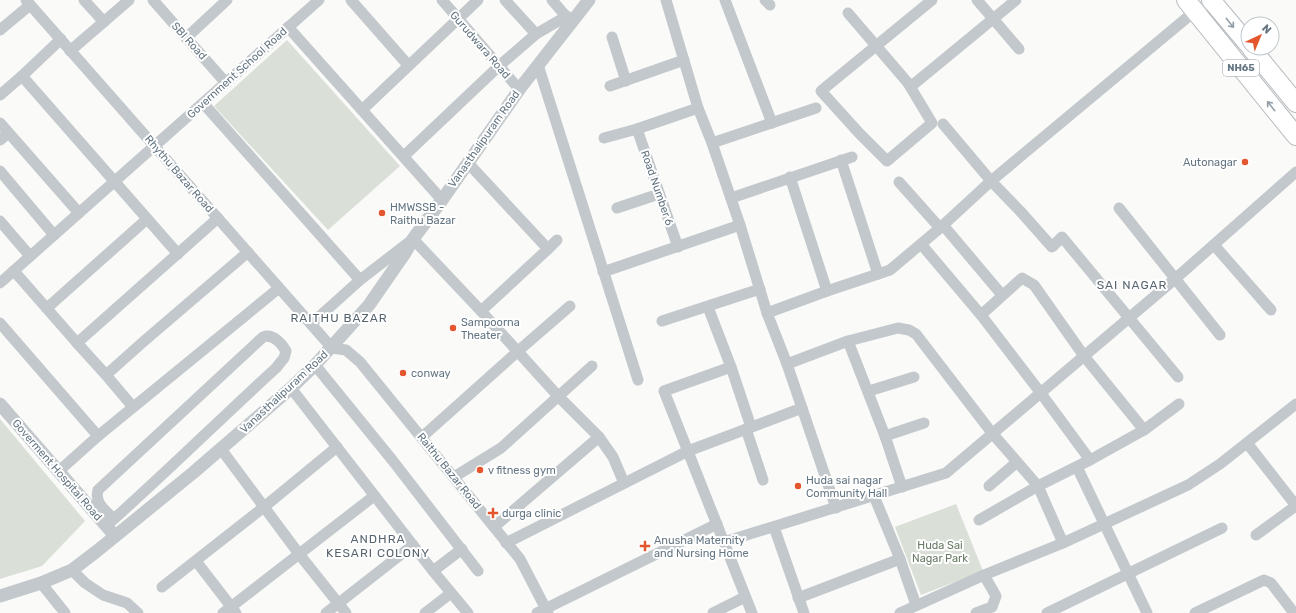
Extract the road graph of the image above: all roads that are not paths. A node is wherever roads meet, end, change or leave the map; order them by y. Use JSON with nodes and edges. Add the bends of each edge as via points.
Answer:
{"nodes":[{"id":1,"x":84,"y":0,"type":"edge"},
{"id":2,"x":128,"y":0,"type":"edge"},
{"id":3,"x":153,"y":0,"type":"edge"},
{"id":4,"x":227,"y":0,"type":"edge"},
{"id":5,"x":319,"y":0,"type":"edge"},
{"id":6,"x":351,"y":0,"type":"edge"},
{"id":7,"x":442,"y":0,"type":"edge"},
{"id":8,"x":478,"y":0,"type":"edge"},
{"id":9,"x":505,"y":0,"type":"edge"},
{"id":10,"x":552,"y":0,"type":"edge"},
{"id":11,"x":589,"y":0,"type":"edge"},
{"id":12,"x":666,"y":0,"type":"edge"},
{"id":13,"x":724,"y":0,"type":"edge"},
{"id":14,"x":932,"y":0,"type":"edge"},
{"id":15,"x":977,"y":0,"type":"edge"},
{"id":16,"x":1016,"y":0,"type":"edge"},
{"id":17,"x":1212,"y":0,"type":"edge"},
{"id":18,"x":28,"y":2,"type":"edge"},
{"id":19,"x":1191,"y":5,"type":"edge"},
{"id":20,"x":848,"y":13,"type":"dead end"},
{"id":21,"x":458,"y":19,"type":"junction"},
{"id":22,"x":569,"y":19,"type":"junction"},
{"id":23,"x":993,"y":19,"type":"junction"},
{"id":24,"x":104,"y":22,"type":"junction"},
{"id":25,"x":288,"y":27,"type":"junction"},
{"id":26,"x":0,"y":30,"type":"edge"},
{"id":27,"x":536,"y":34,"type":"junction"},
{"id":28,"x":1240,"y":34,"type":"edge"},
{"id":29,"x":612,"y":37,"type":"dead end"},
{"id":30,"x":186,"y":38,"type":"junction"},
{"id":31,"x":60,"y":39,"type":"junction"},
{"id":32,"x":876,"y":45,"type":"junction"},
{"id":33,"x":1019,"y":50,"type":"dead end"},
{"id":34,"x":70,"y":51,"type":"junction"},
{"id":35,"x":1258,"y":56,"type":"edge"},
{"id":36,"x":684,"y":60,"type":"junction"},
{"id":37,"x":408,"y":65,"type":"junction"},
{"id":38,"x":538,"y":65,"type":"junction"},
{"id":39,"x":499,"y":66,"type":"junction"},
{"id":40,"x":22,"y":76,"type":"junction"},
{"id":41,"x":626,"y":81,"type":"junction"},
{"id":42,"x":226,"y":83,"type":"junction"},
{"id":43,"x":908,"y":83,"type":"junction"},
{"id":44,"x":610,"y":86,"type":"dead end"},
{"id":45,"x":519,"y":89,"type":"junction"},
{"id":46,"x":0,"y":95,"type":"edge"},
{"id":47,"x":203,"y":103,"type":"junction"},
{"id":48,"x":1296,"y":103,"type":"edge"},
{"id":49,"x":698,"y":108,"type":"junction"},
{"id":50,"x":816,"y":108,"type":"dead end"},
{"id":51,"x":362,"y":110,"type":"junction"},
{"id":52,"x":0,"y":123,"type":"edge"},
{"id":53,"x":772,"y":123,"type":"junction"},
{"id":54,"x":943,"y":124,"type":"dead end"},
{"id":55,"x":637,"y":129,"type":"junction"},
{"id":56,"x":4,"y":136,"type":"edge"},
{"id":57,"x":1296,"y":136,"type":"edge"},
{"id":58,"x":604,"y":138,"type":"dead end"},
{"id":59,"x":712,"y":143,"type":"junction"},
{"id":60,"x":154,"y":146,"type":"junction"},
{"id":61,"x":404,"y":156,"type":"junction"},
{"id":62,"x":468,"y":163,"type":"junction"},
{"id":63,"x":0,"y":171,"type":"edge"},
{"id":64,"x":1296,"y":172,"type":"edge"},
{"id":65,"x":790,"y":177,"type":"junction"},
{"id":66,"x":991,"y":181,"type":"junction"},
{"id":67,"x":115,"y":182,"type":"junction"},
{"id":68,"x":898,"y":182,"type":"dead end"},
{"id":69,"x":659,"y":194,"type":"junction"},
{"id":70,"x":731,"y":198,"type":"junction"},
{"id":71,"x":442,"y":200,"type":"junction"},
{"id":72,"x":617,"y":208,"type":"dead end"},
{"id":73,"x":1119,"y":208,"type":"dead end"},
{"id":74,"x":79,"y":213,"type":"junction"},
{"id":75,"x":218,"y":218,"type":"junction"},
{"id":76,"x":147,"y":219,"type":"junction"},
{"id":77,"x":1,"y":224,"type":"edge"},
{"id":78,"x":740,"y":225,"type":"junction"},
{"id":79,"x":942,"y":226,"type":"junction"},
{"id":80,"x":54,"y":235,"type":"junction"},
{"id":81,"x":413,"y":239,"type":"junction"},
{"id":82,"x":557,"y":240,"type":"dead end"},
{"id":83,"x":921,"y":244,"type":"junction"},
{"id":84,"x":1214,"y":245,"type":"junction"},
{"id":85,"x":678,"y":247,"type":"junction"},
{"id":86,"x":548,"y":249,"type":"junction"},
{"id":87,"x":248,"y":252,"type":"junction"},
{"id":88,"x":178,"y":254,"type":"junction"},
{"id":89,"x":30,"y":256,"type":"junction"},
{"id":90,"x":14,"y":271,"type":"junction"},
{"id":91,"x":603,"y":272,"type":"junction"},
{"id":92,"x":878,"y":274,"type":"junction"},
{"id":93,"x":1175,"y":279,"type":"junction"},
{"id":94,"x":360,"y":280,"type":"junction"},
{"id":95,"x":0,"y":283,"type":"edge"},
{"id":96,"x":279,"y":288,"type":"junction"},
{"id":97,"x":760,"y":289,"type":"junction"},
{"id":98,"x":827,"y":290,"type":"junction"},
{"id":99,"x":1002,"y":295,"type":"junction"},
{"id":100,"x":570,"y":306,"type":"dead end"},
{"id":101,"x":708,"y":307,"type":"junction"},
{"id":102,"x":47,"y":308,"type":"junction"},
{"id":103,"x":1271,"y":310,"type":"dead end"},
{"id":104,"x":481,"y":311,"type":"junction"},
{"id":105,"x":767,"y":313,"type":"junction"},
{"id":106,"x":981,"y":315,"type":"junction"},
{"id":107,"x":1129,"y":319,"type":"junction"},
{"id":108,"x":662,"y":321,"type":"dead end"},
{"id":109,"x":0,"y":323,"type":"edge"},
{"id":110,"x":311,"y":324,"type":"junction"},
{"id":111,"x":1220,"y":335,"type":"dead end"},
{"id":112,"x":848,"y":341,"type":"junction"},
{"id":113,"x":77,"y":343,"type":"junction"},
{"id":114,"x":332,"y":348,"type":"junction"},
{"id":115,"x":517,"y":352,"type":"junction"},
{"id":116,"x":1084,"y":356,"type":"junction"},
{"id":117,"x":787,"y":364,"type":"junction"},
{"id":118,"x":315,"y":365,"type":"junction"},
{"id":119,"x":592,"y":366,"type":"dead end"},
{"id":120,"x":732,"y":367,"type":"junction"},
{"id":121,"x":106,"y":375,"type":"junction"},
{"id":122,"x":914,"y":377,"type":"dead end"},
{"id":123,"x":1178,"y":377,"type":"dead end"},
{"id":124,"x":638,"y":380,"type":"dead end"},
{"id":125,"x":291,"y":388,"type":"junction"},
{"id":126,"x":869,"y":391,"type":"junction"},
{"id":127,"x":1040,"y":392,"type":"junction"},
{"id":128,"x":558,"y":396,"type":"junction"},
{"id":129,"x":0,"y":404,"type":"edge"},
{"id":130,"x":1179,"y":404,"type":"dead end"},
{"id":131,"x":1296,"y":404,"type":"edge"},
{"id":132,"x":133,"y":407,"type":"junction"},
{"id":133,"x":802,"y":408,"type":"junction"},
{"id":134,"x":924,"y":423,"type":"dead end"},
{"id":135,"x":748,"y":428,"type":"junction"},
{"id":136,"x":1144,"y":430,"type":"junction"},
{"id":137,"x":992,"y":433,"type":"junction"},
{"id":138,"x":98,"y":436,"type":"junction"},
{"id":139,"x":885,"y":436,"type":"junction"},
{"id":140,"x":422,"y":437,"type":"junction"},
{"id":141,"x":598,"y":437,"type":"junction"},
{"id":142,"x":1246,"y":443,"type":"junction"},
{"id":143,"x":337,"y":447,"type":"junction"},
{"id":144,"x":220,"y":449,"type":"junction"},
{"id":145,"x":688,"y":451,"type":"junction"},
{"id":146,"x":1090,"y":460,"type":"junction"},
{"id":147,"x":1018,"y":462,"type":"junction"},
{"id":148,"x":1077,"y":467,"type":"junction"},
{"id":149,"x":59,"y":471,"type":"junction"},
{"id":150,"x":454,"y":477,"type":"junction"},
{"id":151,"x":763,"y":480,"type":"dead end"},
{"id":152,"x":624,"y":483,"type":"junction"},
{"id":153,"x":989,"y":486,"type":"dead end"},
{"id":154,"x":1038,"y":486,"type":"junction"},
{"id":155,"x":902,"y":487,"type":"junction"},
{"id":156,"x":374,"y":496,"type":"junction"},
{"id":157,"x":874,"y":496,"type":"junction"},
{"id":158,"x":264,"y":507,"type":"junction"},
{"id":159,"x":836,"y":508,"type":"junction"},
{"id":160,"x":979,"y":520,"type":"dead end"},
{"id":161,"x":716,"y":524,"type":"junction"},
{"id":162,"x":1104,"y":524,"type":"junction"},
{"id":163,"x":112,"y":527,"type":"junction"},
{"id":164,"x":494,"y":527,"type":"junction"},
{"id":165,"x":774,"y":527,"type":"junction"},
{"id":166,"x":1222,"y":528,"type":"dead end"},
{"id":167,"x":1256,"y":535,"type":"dead end"},
{"id":168,"x":506,"y":542,"type":"junction"},
{"id":169,"x":724,"y":542,"type":"junction"},
{"id":170,"x":1063,"y":544,"type":"junction"},
{"id":171,"x":413,"y":545,"type":"junction"},
{"id":172,"x":462,"y":549,"type":"junction"},
{"id":173,"x":299,"y":554,"type":"junction"},
{"id":174,"x":900,"y":559,"type":"junction"},
{"id":175,"x":196,"y":561,"type":"junction"},
{"id":176,"x":72,"y":570,"type":"junction"},
{"id":177,"x":478,"y":570,"type":"dead end"},
{"id":178,"x":434,"y":571,"type":"junction"},
{"id":179,"x":1128,"y":574,"type":"junction"},
{"id":180,"x":984,"y":575,"type":"junction"},
{"id":181,"x":41,"y":583,"type":"junction"},
{"id":182,"x":162,"y":587,"type":"dead end"},
{"id":183,"x":451,"y":593,"type":"junction"},
{"id":184,"x":0,"y":596,"type":"edge"},
{"id":185,"x":745,"y":597,"type":"junction"},
{"id":186,"x":798,"y":598,"type":"junction"},
{"id":187,"x":339,"y":603,"type":"junction"},
{"id":188,"x":916,"y":605,"type":"junction"},
{"id":189,"x":230,"y":611,"type":"edge"},
{"id":190,"x":544,"y":611,"type":"edge"},
{"id":191,"x":65,"y":613,"type":"edge"},
{"id":192,"x":138,"y":613,"type":"edge"},
{"id":193,"x":326,"y":613,"type":"edge"},
{"id":194,"x":346,"y":613,"type":"edge"},
{"id":195,"x":425,"y":613,"type":"edge"},
{"id":196,"x":468,"y":613,"type":"edge"},
{"id":197,"x":713,"y":613,"type":"edge"},
{"id":198,"x":752,"y":613,"type":"edge"},
{"id":199,"x":804,"y":613,"type":"edge"},
{"id":200,"x":900,"y":613,"type":"edge"},
{"id":201,"x":976,"y":613,"type":"edge"},
{"id":202,"x":1047,"y":613,"type":"edge"},
{"id":203,"x":1147,"y":613,"type":"edge"},
{"id":204,"x":1195,"y":613,"type":"edge"},
{"id":205,"x":1294,"y":613,"type":"edge"}],
"edges":[{"from":1,"to":24,"type":"street"},
{"from":2,"to":24,"type":"street"},
{"from":3,"to":30,"type":"street","name":"SBI Road"},
{"from":4,"to":30,"type":"street"},
{"from":5,"to":25,"type":"street","name":"Government School Road"},
{"from":6,"to":37,"type":"street"},
{"from":7,"to":21,"type":"street","name":"Gurudwara Road"},
{"from":8,"to":21,"type":"street"},
{"from":9,"to":27,"type":"street"},
{"from":10,"to":22,"type":"street"},
{"from":11,"to":22,"type":"street","name":"Vanasthalipuram Road"},
{"from":12,"to":36,"type":"street"},
{"from":13,"to":53,"type":"street"},
{"from":14,"to":32,"type":"street"},
{"from":15,"to":23,"type":"street"},
{"from":16,"to":23,"type":"street"},
{"from":17,"to":19,"type":"street"},
{"from":17,"to":28,"type":"highway","number":"NH65","one_way":true},
{"from":18,"to":26,"type":"street"},
{"from":18,"to":31,"type":"street","name":"Rhythu Bazar Road"},
{"from":57,"to":19,"type":"highway","number":"NH65","one_way":true},
{"from":19,"to":66,"type":"street"},
{"from":20,"to":32,"type":"street"},
{"from":21,"to":37,"type":"street"},
{"from":21,"to":39,"type":"street","name":"Gurudwara Road"},
{"from":22,"to":27,"type":"street"},
{"from":22,"to":38,"type":"street","name":"Vanasthalipuram Road"},
{"from":23,"to":33,"type":"street"},
{"from":23,"to":43,"type":"street","via":[[914,84]]},
{"from":24,"to":34,"type":"street"},
{"from":25,"to":42,"type":"street","name":"Government School Road"},
{"from":25,"to":51,"type":"street"},
{"from":27,"to":39,"type":"street"},
{"from":29,"to":41,"type":"street"},
{"from":30,"to":42,"type":"street","name":"SBI Road"},
{"from":31,"to":34,"type":"street","name":"Rhythu Bazar Road"},
{"from":31,"to":40,"type":"street"},
{"from":32,"to":43,"type":"street"},
{"from":32,"to":43,"type":"street","via":[[821,91],[887,161],[932,123]]},
{"from":34,"to":60,"type":"street","name":"Rhythu Bazar Road"},
{"from":35,"to":48,"type":"highway","number":"NH65"},
{"from":36,"to":41,"type":"street"},
{"from":36,"to":49,"type":"street"},
{"from":37,"to":51,"type":"street"},
{"from":38,"to":45,"type":"street","name":"Vanasthalipuram Road"},
{"from":38,"to":91,"type":"street"},
{"from":39,"to":45,"type":"street","name":"Gurudwara Road"},
{"from":39,"to":61,"type":"street"},
{"from":40,"to":46,"type":"street"},
{"from":40,"to":67,"type":"street"},
{"from":41,"to":44,"type":"street"},
{"from":42,"to":47,"type":"street","name":"Government School Road"},
{"from":45,"to":62,"type":"street","name":"Vanasthalipuram Road"},
{"from":47,"to":60,"type":"street","name":"Government School Road"},
{"from":47,"to":94,"type":"street"},
{"from":49,"to":55,"type":"street"},
{"from":49,"to":59,"type":"street"},
{"from":50,"to":53,"type":"street"},
{"from":51,"to":61,"type":"street"},
{"from":52,"to":56,"type":"street"},
{"from":53,"to":59,"type":"street"},
{"from":54,"to":66,"type":"street"},
{"from":55,"to":58,"type":"street"},
{"from":55,"to":69,"type":"street","name":"Road Number 6"},
{"from":56,"to":74,"type":"street"},
{"from":59,"to":70,"type":"street"},
{"from":60,"to":67,"type":"street","name":"Government School Road"},
{"from":60,"to":75,"type":"street","name":"Rhythu Bazar Road"},
{"from":61,"to":71,"type":"street"},
{"from":62,"to":71,"type":"street","name":"Vanasthalipuram Road"},
{"from":62,"to":86,"type":"street"},
{"from":63,"to":80,"type":"street"},
{"from":64,"to":84,"type":"street"},
{"from":65,"to":70,"type":"street"},
{"from":65,"to":92,"type":"street","via":[[846,158]]},
{"from":65,"to":98,"type":"street"},
{"from":66,"to":79,"type":"street"},
{"from":66,"to":107,"type":"street","via":[[1052,247],[1062,237]]},
{"from":67,"to":74,"type":"street","name":"Government School Road"},
{"from":67,"to":76,"type":"street"},
{"from":68,"to":79,"type":"street"},
{"from":69,"to":72,"type":"street"},
{"from":69,"to":85,"type":"street","name":"Road Number 6"},
{"from":70,"to":78,"type":"street"},
{"from":71,"to":81,"type":"street","name":"Vanasthalipuram Road"},
{"from":73,"to":93,"type":"street"},
{"from":74,"to":80,"type":"street","name":"Government School Road"},
{"from":75,"to":87,"type":"street","name":"Rhythu Bazar Road"},
{"from":75,"to":88,"type":"street"},
{"from":76,"to":88,"type":"street"},
{"from":76,"to":102,"type":"street"},
{"from":77,"to":89,"type":"street"},
{"from":78,"to":85,"type":"street"},
{"from":78,"to":97,"type":"street"},
{"from":79,"to":83,"type":"street"},
{"from":79,"to":99,"type":"street"},
{"from":80,"to":89,"type":"street","name":"Government School Road"},
{"from":81,"to":94,"type":"street"},
{"from":81,"to":104,"type":"street"},
{"from":81,"to":114,"type":"street","name":"Vanasthalipuram Road","via":[[369,305]]},
{"from":82,"to":86,"type":"street"},
{"from":83,"to":92,"type":"street","via":[[890,270]]},
{"from":83,"to":106,"type":"street"},
{"from":84,"to":93,"type":"street"},
{"from":84,"to":103,"type":"street"},
{"from":85,"to":91,"type":"street"},
{"from":86,"to":104,"type":"street"},
{"from":87,"to":96,"type":"street","name":"Rhythu Bazar Road"},
{"from":87,"to":121,"type":"street"},
{"from":88,"to":113,"type":"street"},
{"from":89,"to":90,"type":"street","name":"Government School Road"},
{"from":90,"to":95,"type":"street","name":"Government School Road"},
{"from":90,"to":102,"type":"street"},
{"from":91,"to":124,"type":"street"},
{"from":92,"to":98,"type":"street"},
{"from":93,"to":107,"type":"street"},
{"from":93,"to":111,"type":"street"},
{"from":94,"to":110,"type":"street"},
{"from":96,"to":110,"type":"street","name":"Rhythu Bazar Road"},
{"from":96,"to":132,"type":"street"},
{"from":97,"to":101,"type":"street"},
{"from":97,"to":105,"type":"street"},
{"from":98,"to":105,"type":"street"},
{"from":99,"to":106,"type":"street"},
{"from":99,"to":116,"type":"street","via":[[1022,278],[1034,285]]},
{"from":100,"to":115,"type":"street"},
{"from":101,"to":108,"type":"street"},
{"from":101,"to":120,"type":"street"},
{"from":102,"to":113,"type":"street"},
{"from":104,"to":115,"type":"street"},
{"from":105,"to":117,"type":"street"},
{"from":106,"to":127,"type":"street"},
{"from":107,"to":116,"type":"street"},
{"from":107,"to":123,"type":"street"},
{"from":109,"to":138,"type":"street"},
{"from":110,"to":114,"type":"street","name":"Rhythu Bazar Road"},
{"from":112,"to":117,"type":"street"},
{"from":112,"to":126,"type":"street"},
{"from":112,"to":137,"type":"street","via":[[898,328],[916,334]]},
{"from":113,"to":121,"type":"street"},
{"from":114,"to":118,"type":"street","name":"Vanasthalipuram Road"},
{"from":114,"to":140,"type":"street","name":"Raithu Bazar Road","via":[[346,350],[360,362]]},
{"from":115,"to":128,"type":"street"},
{"from":115,"to":140,"type":"street"},
{"from":116,"to":127,"type":"street"},
{"from":116,"to":136,"type":"street"},
{"from":117,"to":133,"type":"street"},
{"from":118,"to":125,"type":"street","name":"Vanasthalipuram Road"},
{"from":118,"to":172,"type":"street"},
{"from":119,"to":128,"type":"street"},
{"from":120,"to":135,"type":"street"},
{"from":120,"to":145,"type":"street","via":[[664,390]]},
{"from":121,"to":132,"type":"street"},
{"from":122,"to":126,"type":"street"},
{"from":125,"to":143,"type":"street"},
{"from":125,"to":144,"type":"street","name":"Vanasthalipuram Road"},
{"from":126,"to":139,"type":"street"},
{"from":127,"to":137,"type":"street"},
{"from":127,"to":146,"type":"street"},
{"from":128,"to":141,"type":"street"},
{"from":128,"to":150,"type":"street","via":[[501,448]]},
{"from":129,"to":149,"type":"street","name":"Goverment Hospital Road"},
{"from":130,"to":136,"type":"street"},
{"from":131,"to":142,"type":"street"},
{"from":132,"to":138,"type":"street"},
{"from":133,"to":135,"type":"street"},
{"from":133,"to":159,"type":"street"},
{"from":134,"to":139,"type":"street"},
{"from":135,"to":145,"type":"street"},
{"from":135,"to":151,"type":"street"},
{"from":136,"to":146,"type":"street"},
{"from":137,"to":147,"type":"street"},
{"from":137,"to":155,"type":"street","via":[[946,473]]},
{"from":138,"to":149,"type":"street"},
{"from":139,"to":155,"type":"street"},
{"from":140,"to":150,"type":"street","name":"Raithu Bazar Road"},
{"from":141,"to":152,"type":"street","via":[[613,457]]},
{"from":141,"to":164,"type":"street"},
{"from":142,"to":162,"type":"street","via":[[1188,485]]},
{"from":142,"to":167,"type":"street","via":[[1294,504],[1294,508]]},
{"from":143,"to":156,"type":"street"},
{"from":143,"to":158,"type":"street"},
{"from":144,"to":158,"type":"street"},
{"from":144,"to":163,"type":"street","name":"Vanasthalipuram Road"},
{"from":145,"to":152,"type":"street"},
{"from":145,"to":161,"type":"street"},
{"from":146,"to":148,"type":"street"},
{"from":147,"to":153,"type":"street"},
{"from":147,"to":154,"type":"street"},
{"from":148,"to":154,"type":"street"},
{"from":148,"to":162,"type":"street"},
{"from":149,"to":163,"type":"street","name":"Goverment Hospital Road"},
{"from":150,"to":164,"type":"street","name":"Raithu Bazar Road"},
{"from":152,"to":168,"type":"street"},
{"from":154,"to":160,"type":"street"},
{"from":154,"to":170,"type":"street"},
{"from":155,"to":157,"type":"street"},
{"from":156,"to":171,"type":"street"},
{"from":156,"to":173,"type":"street"},
{"from":157,"to":159,"type":"street"},
{"from":157,"to":174,"type":"street"},
{"from":158,"to":173,"type":"street"},
{"from":158,"to":175,"type":"street"},
{"from":159,"to":165,"type":"street"},
{"from":161,"to":169,"type":"street"},
{"from":161,"to":190,"type":"street"},
{"from":162,"to":170,"type":"street"},
{"from":162,"to":179,"type":"street"},
{"from":163,"to":163,"type":"street","via":[[276,368],[286,354],[280,343],[271,337],[264,337],[98,490],[98,502]]},
{"from":163,"to":176,"type":"street","name":"Vanasthalipuram Road"},
{"from":164,"to":168,"type":"street","name":"Raithu Bazar Road"},
{"from":165,"to":169,"type":"street"},
{"from":165,"to":186,"type":"street"},
{"from":166,"to":179,"type":"street"},
{"from":168,"to":190,"type":"street","name":"Raithu Bazar Road","via":[[520,559]]},
{"from":169,"to":185,"type":"street"},
{"from":170,"to":180,"type":"street"},
{"from":171,"to":178,"type":"street"},
{"from":171,"to":187,"type":"street"},
{"from":172,"to":177,"type":"street"},
{"from":172,"to":178,"type":"street"},
{"from":173,"to":187,"type":"street"},
{"from":173,"to":189,"type":"street"},
{"from":174,"to":186,"type":"street"},
{"from":174,"to":188,"type":"street"},
{"from":175,"to":182,"type":"street"},
{"from":175,"to":189,"type":"street"},
{"from":176,"to":181,"type":"street","name":"Vanasthalipuram Road"},
{"from":176,"to":192,"type":"street","via":[[85,583],[103,594],[127,603]]},
{"from":178,"to":183,"type":"street"},
{"from":179,"to":202,"type":"street"},
{"from":179,"to":203,"type":"street"},
{"from":180,"to":188,"type":"street"},
{"from":180,"to":201,"type":"street","via":[[996,596],[992,607]]},
{"from":181,"to":184,"type":"street","name":"Vanasthalipuram Road"},
{"from":181,"to":191,"type":"street"},
{"from":183,"to":195,"type":"street"},
{"from":183,"to":196,"type":"street"},
{"from":185,"to":197,"type":"street"},
{"from":185,"to":198,"type":"street"},
{"from":186,"to":199,"type":"street"},
{"from":187,"to":193,"type":"street"},
{"from":187,"to":194,"type":"street"},
{"from":188,"to":200,"type":"street"},
{"from":204,"to":205,"type":"street","via":[[1264,580],[1271,583]]}]}
